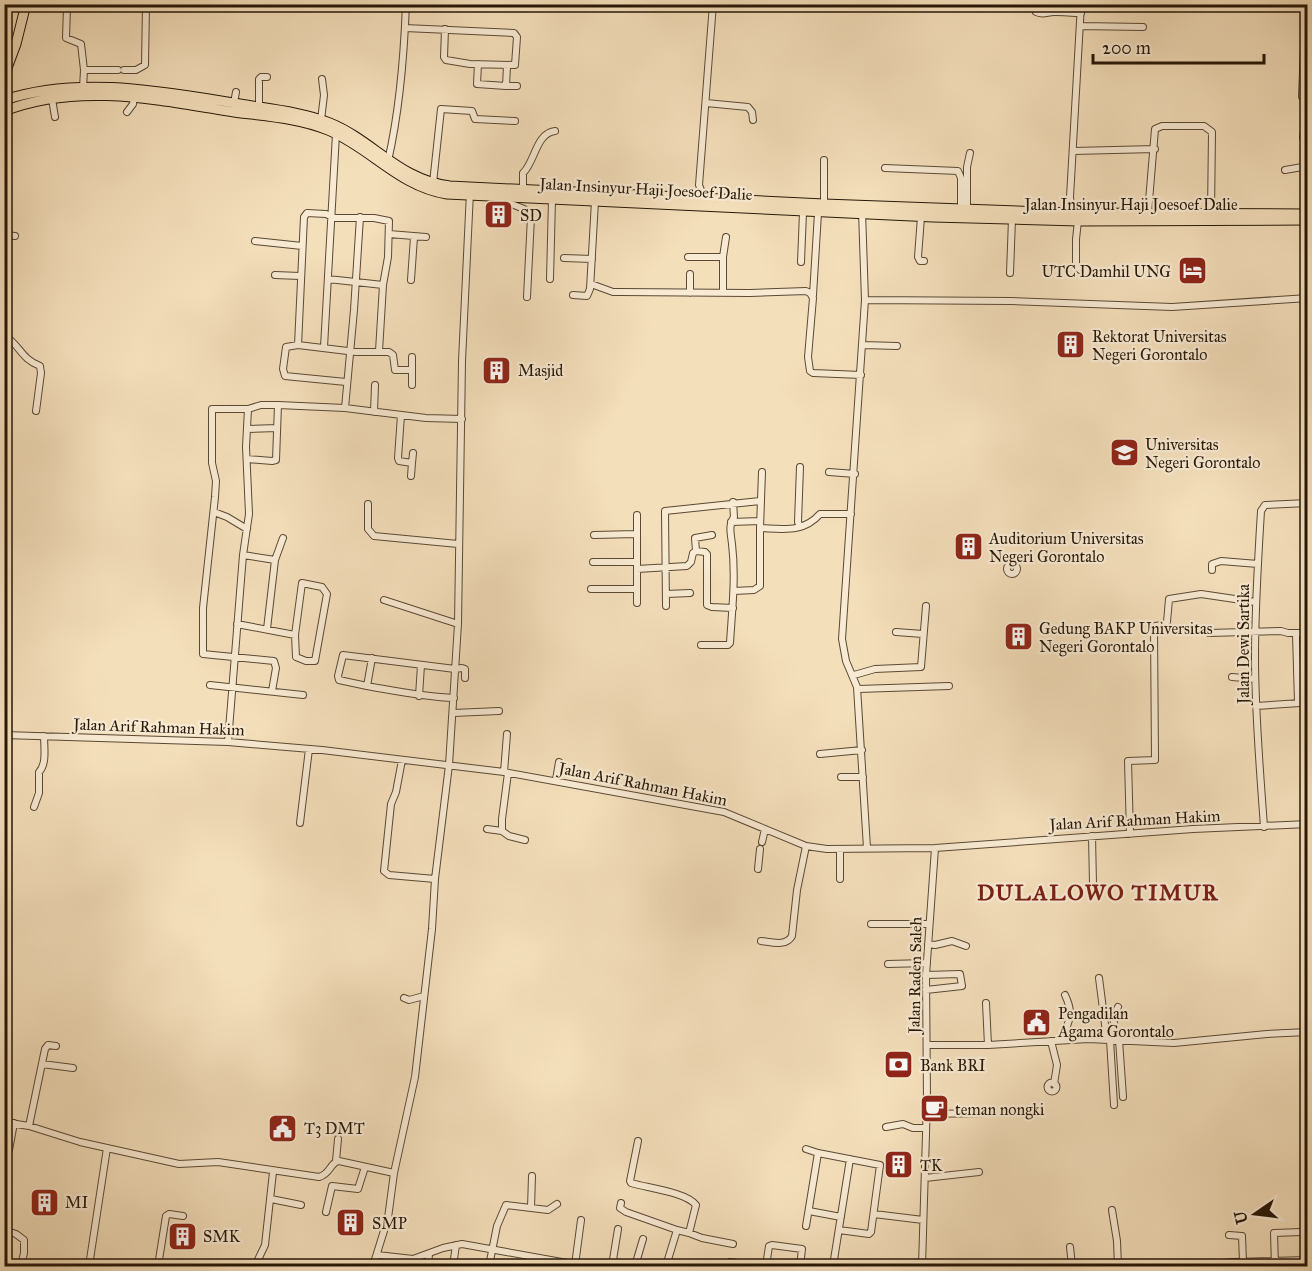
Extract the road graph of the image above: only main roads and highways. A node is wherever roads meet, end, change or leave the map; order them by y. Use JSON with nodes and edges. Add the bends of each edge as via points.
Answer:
{"nodes":[{"id":1,"x":26,"y":4,"type":"edge"},
{"id":2,"x":4,"y":76,"type":"edge"},
{"id":3,"x":4,"y":100,"type":"edge"},
{"id":4,"x":4,"y":111,"type":"edge"},
{"id":5,"x":471,"y":191,"type":"junction"},
{"id":6,"x":706,"y":203,"type":"junction"},
{"id":7,"x":821,"y":208,"type":"junction"},
{"id":8,"x":862,"y":210,"type":"junction"},
{"id":9,"x":1308,"y":214,"type":"edge"},
{"id":10,"x":1076,"y":217,"type":"junction"},
{"id":11,"x":1308,"y":220,"type":"edge"}],
"edges":[{"from":1,"to":2,"type":"main road"},
{"from":3,"to":5,"type":"main road","name":"Jalan Insinyur Haji Joesoef Dalie","via":[[47,91],[132,89],[258,107],[339,127],[412,175]]},
{"from":4,"to":5,"type":"main road","name":"Jalan Insinyur Haji Joesoef Dalie","via":[[52,99],[93,95],[134,97],[302,122],[346,139],[421,187],[432,191]]},
{"from":5,"to":6,"type":"main road","name":"Jalan Insinyur Haji Joesoef Dalie","via":[[523,189]]},
{"from":5,"to":6,"type":"main road","name":"Jalan Insinyur Haji Joesoef Dalie","via":[[508,197]]},
{"from":6,"to":7,"type":"main road","name":"Jalan Insinyur Haji Joesoef Dalie"},
{"from":6,"to":7,"type":"main road","name":"Jalan Insinyur Haji Joesoef Dalie","via":[[803,212]]},
{"from":7,"to":8,"type":"main road","name":"Jalan Insinyur Haji Joesoef Dalie"},
{"from":8,"to":10,"type":"main road","name":"Jalan Insinyur Haji Joesoef Dalie","via":[[964,209]]},
{"from":8,"to":10,"type":"main road","name":"Jalan Insinyur Haji Joesoef Dalie","via":[[921,217]]},
{"from":9,"to":10,"type":"main road","name":"Jalan Insinyur Haji Joesoef Dalie","via":[[1148,213]]},
{"from":10,"to":11,"type":"main road","name":"Jalan Insinyur Haji Joesoef Dalie"}]}
